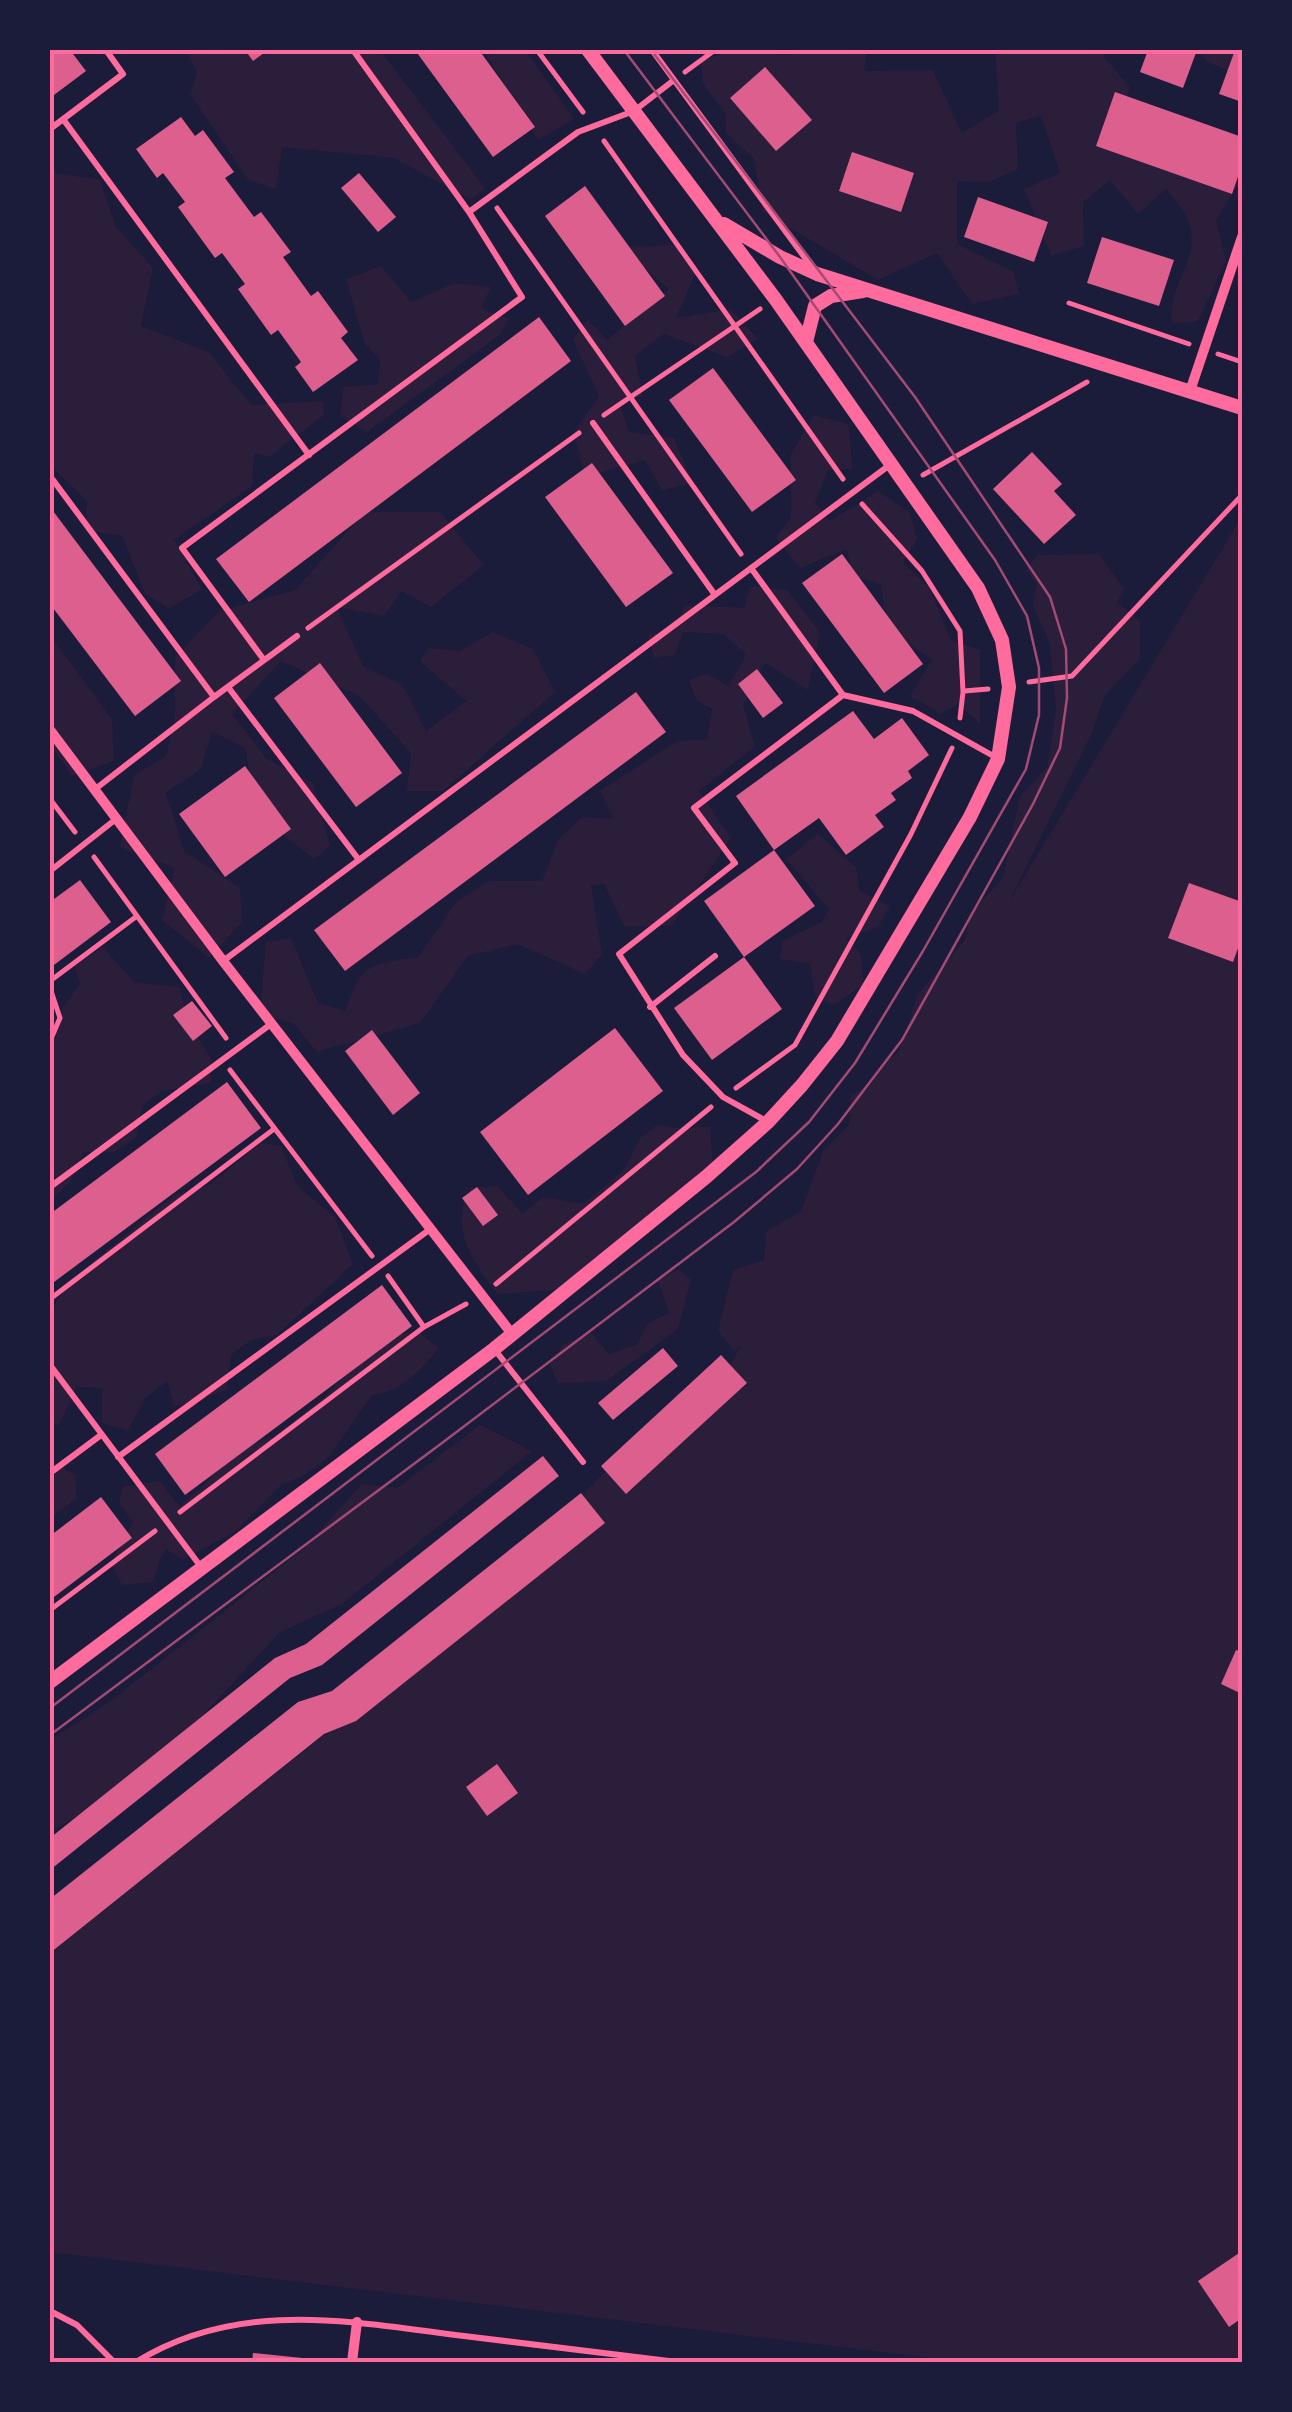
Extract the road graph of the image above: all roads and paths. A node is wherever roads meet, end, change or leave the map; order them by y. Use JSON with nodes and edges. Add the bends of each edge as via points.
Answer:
{"nodes":[{"id":1,"x":106,"y":50,"type":"edge"},
{"id":2,"x":353,"y":50,"type":"edge"},
{"id":3,"x":537,"y":50,"type":"edge"},
{"id":4,"x":588,"y":50,"type":"edge"},
{"id":5,"x":652,"y":50,"type":"edge"},
{"id":6,"x":715,"y":50,"type":"edge"},
{"id":7,"x":674,"y":80,"type":"junction"},
{"id":8,"x":634,"y":111,"type":"junction"},
{"id":9,"x":63,"y":119,"type":"junction"},
{"id":10,"x":594,"y":126,"type":"junction"},
{"id":11,"x":50,"y":129,"type":"edge"},
{"id":12,"x":490,"y":197,"type":"junction"},
{"id":13,"x":469,"y":212,"type":"junction"},
{"id":14,"x":715,"y":218,"type":"junction"},
{"id":15,"x":1242,"y":237,"type":"edge"},
{"id":16,"x":817,"y":274,"type":"junction"},
{"id":17,"x":869,"y":290,"type":"junction"},
{"id":18,"x":776,"y":300,"type":"junction"},
{"id":19,"x":1069,"y":303,"type":"dead end"},
{"id":20,"x":734,"y":324,"type":"junction"},
{"id":21,"x":806,"y":342,"type":"junction"},
{"id":22,"x":1204,"y":350,"type":"junction"},
{"id":23,"x":1242,"y":362,"type":"edge"},
{"id":24,"x":1090,"y":380,"type":"dead end"},
{"id":25,"x":1190,"y":390,"type":"junction"},
{"id":26,"x":630,"y":397,"type":"junction"},
{"id":27,"x":1242,"y":408,"type":"edge"},
{"id":28,"x":593,"y":423,"type":"junction"},
{"id":29,"x":308,"y":454,"type":"junction"},
{"id":30,"x":892,"y":463,"type":"junction"},
{"id":31,"x":50,"y":476,"type":"edge"},
{"id":32,"x":905,"y":482,"type":"junction"},
{"id":33,"x":852,"y":492,"type":"junction"},
{"id":34,"x":1242,"y":495,"type":"edge"},
{"id":35,"x":861,"y":502,"type":"junction"},
{"id":36,"x":751,"y":568,"type":"junction"},
{"id":37,"x":715,"y":594,"type":"junction"},
{"id":38,"x":297,"y":636,"type":"joint"},
{"id":39,"x":264,"y":660,"type":"junction"},
{"id":40,"x":228,"y":686,"type":"junction"},
{"id":41,"x":1009,"y":687,"type":"junction"},
{"id":42,"x":963,"y":692,"type":"junction"},
{"id":43,"x":844,"y":696,"type":"junction"},
{"id":44,"x":214,"y":697,"type":"junction"},
{"id":45,"x":50,"y":730,"type":"edge"},
{"id":46,"x":958,"y":736,"type":"junction"},
{"id":47,"x":998,"y":759,"type":"junction"},
{"id":48,"x":94,"y":790,"type":"junction"},
{"id":49,"x":50,"y":799,"type":"edge"},
{"id":50,"x":116,"y":819,"type":"junction"},
{"id":51,"x":84,"y":844,"type":"junction"},
{"id":52,"x":359,"y":860,"type":"junction"},
{"id":53,"x":50,"y":870,"type":"edge"},
{"id":54,"x":137,"y":916,"type":"junction"},
{"id":55,"x":715,"y":956,"type":"dead end"},
{"id":56,"x":223,"y":962,"type":"junction"},
{"id":57,"x":50,"y":985,"type":"edge"},
{"id":58,"x":650,"y":1007,"type":"junction"},
{"id":59,"x":271,"y":1024,"type":"junction"},
{"id":60,"x":50,"y":1041,"type":"edge"},
{"id":61,"x":235,"y":1050,"type":"junction"},
{"id":62,"x":222,"y":1060,"type":"junction"},
{"id":63,"x":723,"y":1097,"type":"junction"},
{"id":64,"x":768,"y":1122,"type":"junction"},
{"id":65,"x":274,"y":1128,"type":"junction"},
{"id":66,"x":50,"y":1186,"type":"edge"},
{"id":67,"x":429,"y":1230,"type":"junction"},
{"id":68,"x":381,"y":1267,"type":"junction"},
{"id":69,"x":480,"y":1296,"type":"junction"},
{"id":70,"x":50,"y":1299,"type":"edge"},
{"id":71,"x":424,"y":1327,"type":"junction"},
{"id":72,"x":512,"y":1334,"type":"junction"},
{"id":73,"x":494,"y":1349,"type":"junction"},
{"id":74,"x":50,"y":1365,"type":"edge"},
{"id":75,"x":101,"y":1434,"type":"junction"},
{"id":76,"x":118,"y":1457,"type":"junction"},
{"id":77,"x":583,"y":1462,"type":"dead end"},
{"id":78,"x":50,"y":1473,"type":"edge"},
{"id":79,"x":169,"y":1521,"type":"junction"},
{"id":80,"x":202,"y":1567,"type":"junction"},
{"id":81,"x":50,"y":1610,"type":"edge"},
{"id":82,"x":50,"y":1682,"type":"edge"},
{"id":83,"x":50,"y":2311,"type":"edge"},
{"id":84,"x":357,"y":2322,"type":"junction"},
{"id":85,"x":114,"y":2362,"type":"edge"},
{"id":86,"x":136,"y":2362,"type":"edge"},
{"id":87,"x":352,"y":2362,"type":"edge"},
{"id":88,"x":677,"y":2362,"type":"edge"}],
"edges":[{"from":1,"to":9,"type":"lane","via":[[122,74]]},
{"from":2,"to":13,"type":"lane"},
{"from":3,"to":10,"type":"path"},
{"from":4,"to":8,"type":"street"},
{"from":5,"to":7,"type":"lane"},
{"from":6,"to":7,"type":"path"},
{"from":7,"to":8,"type":"lane"},
{"from":7,"to":16,"type":"lane"},
{"from":8,"to":10,"type":"lane"},
{"from":8,"to":14,"type":"street"},
{"from":9,"to":11,"type":"lane"},
{"from":9,"to":29,"type":"lane"},
{"from":10,"to":12,"type":"lane"},
{"from":10,"to":20,"type":"path"},
{"from":12,"to":13,"type":"lane"},
{"from":12,"to":26,"type":"path"},
{"from":13,"to":29,"type":"lane","via":[[522,296]]},
{"from":14,"to":16,"type":"street"},
{"from":14,"to":18,"type":"street"},
{"from":15,"to":22,"type":"street"},
{"from":16,"to":17,"type":"street"},
{"from":17,"to":21,"type":"street","via":[[831,296],[815,306]]},
{"from":17,"to":25,"type":"street"},
{"from":18,"to":20,"type":"path"},
{"from":18,"to":21,"type":"street"},
{"from":19,"to":22,"type":"path"},
{"from":20,"to":26,"type":"path"},
{"from":20,"to":33,"type":"path"},
{"from":21,"to":30,"type":"street"},
{"from":22,"to":23,"type":"path"},
{"from":22,"to":25,"type":"street"},
{"from":24,"to":32,"type":"path"},
{"from":25,"to":27,"type":"street"},
{"from":26,"to":28,"type":"path"},
{"from":26,"to":36,"type":"path"},
{"from":28,"to":37,"type":"lane"},
{"from":28,"to":38,"type":"path"},
{"from":29,"to":39,"type":"lane","via":[[182,548]]},
{"from":30,"to":32,"type":"street"},
{"from":30,"to":33,"type":"lane"},
{"from":31,"to":44,"type":"lane"},
{"from":32,"to":35,"type":"path"},
{"from":32,"to":41,"type":"street","via":[[978,588],[1002,640]]},
{"from":33,"to":35,"type":"path"},
{"from":33,"to":36,"type":"lane"},
{"from":34,"to":41,"type":"path","via":[[1072,676]]},
{"from":35,"to":42,"type":"path","via":[[922,571],[960,630]]},
{"from":36,"to":37,"type":"lane"},
{"from":36,"to":43,"type":"lane"},
{"from":37,"to":52,"type":"lane"},
{"from":38,"to":39,"type":"lane"},
{"from":39,"to":40,"type":"lane"},
{"from":40,"to":44,"type":"lane"},
{"from":40,"to":52,"type":"lane"},
{"from":41,"to":42,"type":"path"},
{"from":41,"to":47,"type":"street"},
{"from":42,"to":46,"type":"path"},
{"from":43,"to":46,"type":"lane","via":[[913,711]]},
{"from":43,"to":58,"type":"lane","via":[[694,808],[735,863],[619,954]]},
{"from":44,"to":48,"type":"lane"},
{"from":45,"to":48,"type":"street"},
{"from":46,"to":47,"type":"lane"},
{"from":46,"to":63,"type":"path","via":[[794,1044]]},
{"from":47,"to":64,"type":"street","via":[[837,1041]]},
{"from":48,"to":50,"type":"street"},
{"from":49,"to":51,"type":"path"},
{"from":50,"to":51,"type":"lane"},
{"from":50,"to":56,"type":"street"},
{"from":51,"to":53,"type":"lane"},
{"from":51,"to":54,"type":"path"},
{"from":52,"to":56,"type":"lane"},
{"from":54,"to":57,"type":"path"},
{"from":54,"to":61,"type":"path"},
{"from":55,"to":58,"type":"lane"},
{"from":56,"to":59,"type":"street"},
{"from":57,"to":60,"type":"path","via":[[60,1018]]},
{"from":58,"to":63,"type":"lane"},
{"from":59,"to":61,"type":"lane"},
{"from":59,"to":67,"type":"street"},
{"from":61,"to":62,"type":"lane"},
{"from":62,"to":65,"type":"path"},
{"from":62,"to":66,"type":"lane"},
{"from":63,"to":64,"type":"lane"},
{"from":63,"to":69,"type":"path"},
{"from":64,"to":72,"type":"street"},
{"from":65,"to":68,"type":"path"},
{"from":65,"to":70,"type":"path"},
{"from":67,"to":68,"type":"lane"},
{"from":67,"to":69,"type":"street"},
{"from":68,"to":71,"type":"path"},
{"from":68,"to":76,"type":"lane"},
{"from":69,"to":71,"type":"path"},
{"from":69,"to":72,"type":"street"},
{"from":71,"to":79,"type":"path"},
{"from":72,"to":73,"type":"street"},
{"from":73,"to":77,"type":"lane"},
{"from":73,"to":80,"type":"street"},
{"from":74,"to":75,"type":"lane"},
{"from":75,"to":76,"type":"lane"},
{"from":75,"to":78,"type":"lane"},
{"from":76,"to":79,"type":"lane"},
{"from":79,"to":80,"type":"lane"},
{"from":79,"to":81,"type":"path"},
{"from":80,"to":82,"type":"street"},
{"from":83,"to":85,"type":"lane","via":[[77,2325]]},
{"from":84,"to":86,"type":"lane","via":[[313,2318],[224,2326]]},
{"from":84,"to":87,"type":"street"},
{"from":84,"to":88,"type":"lane"}]}
